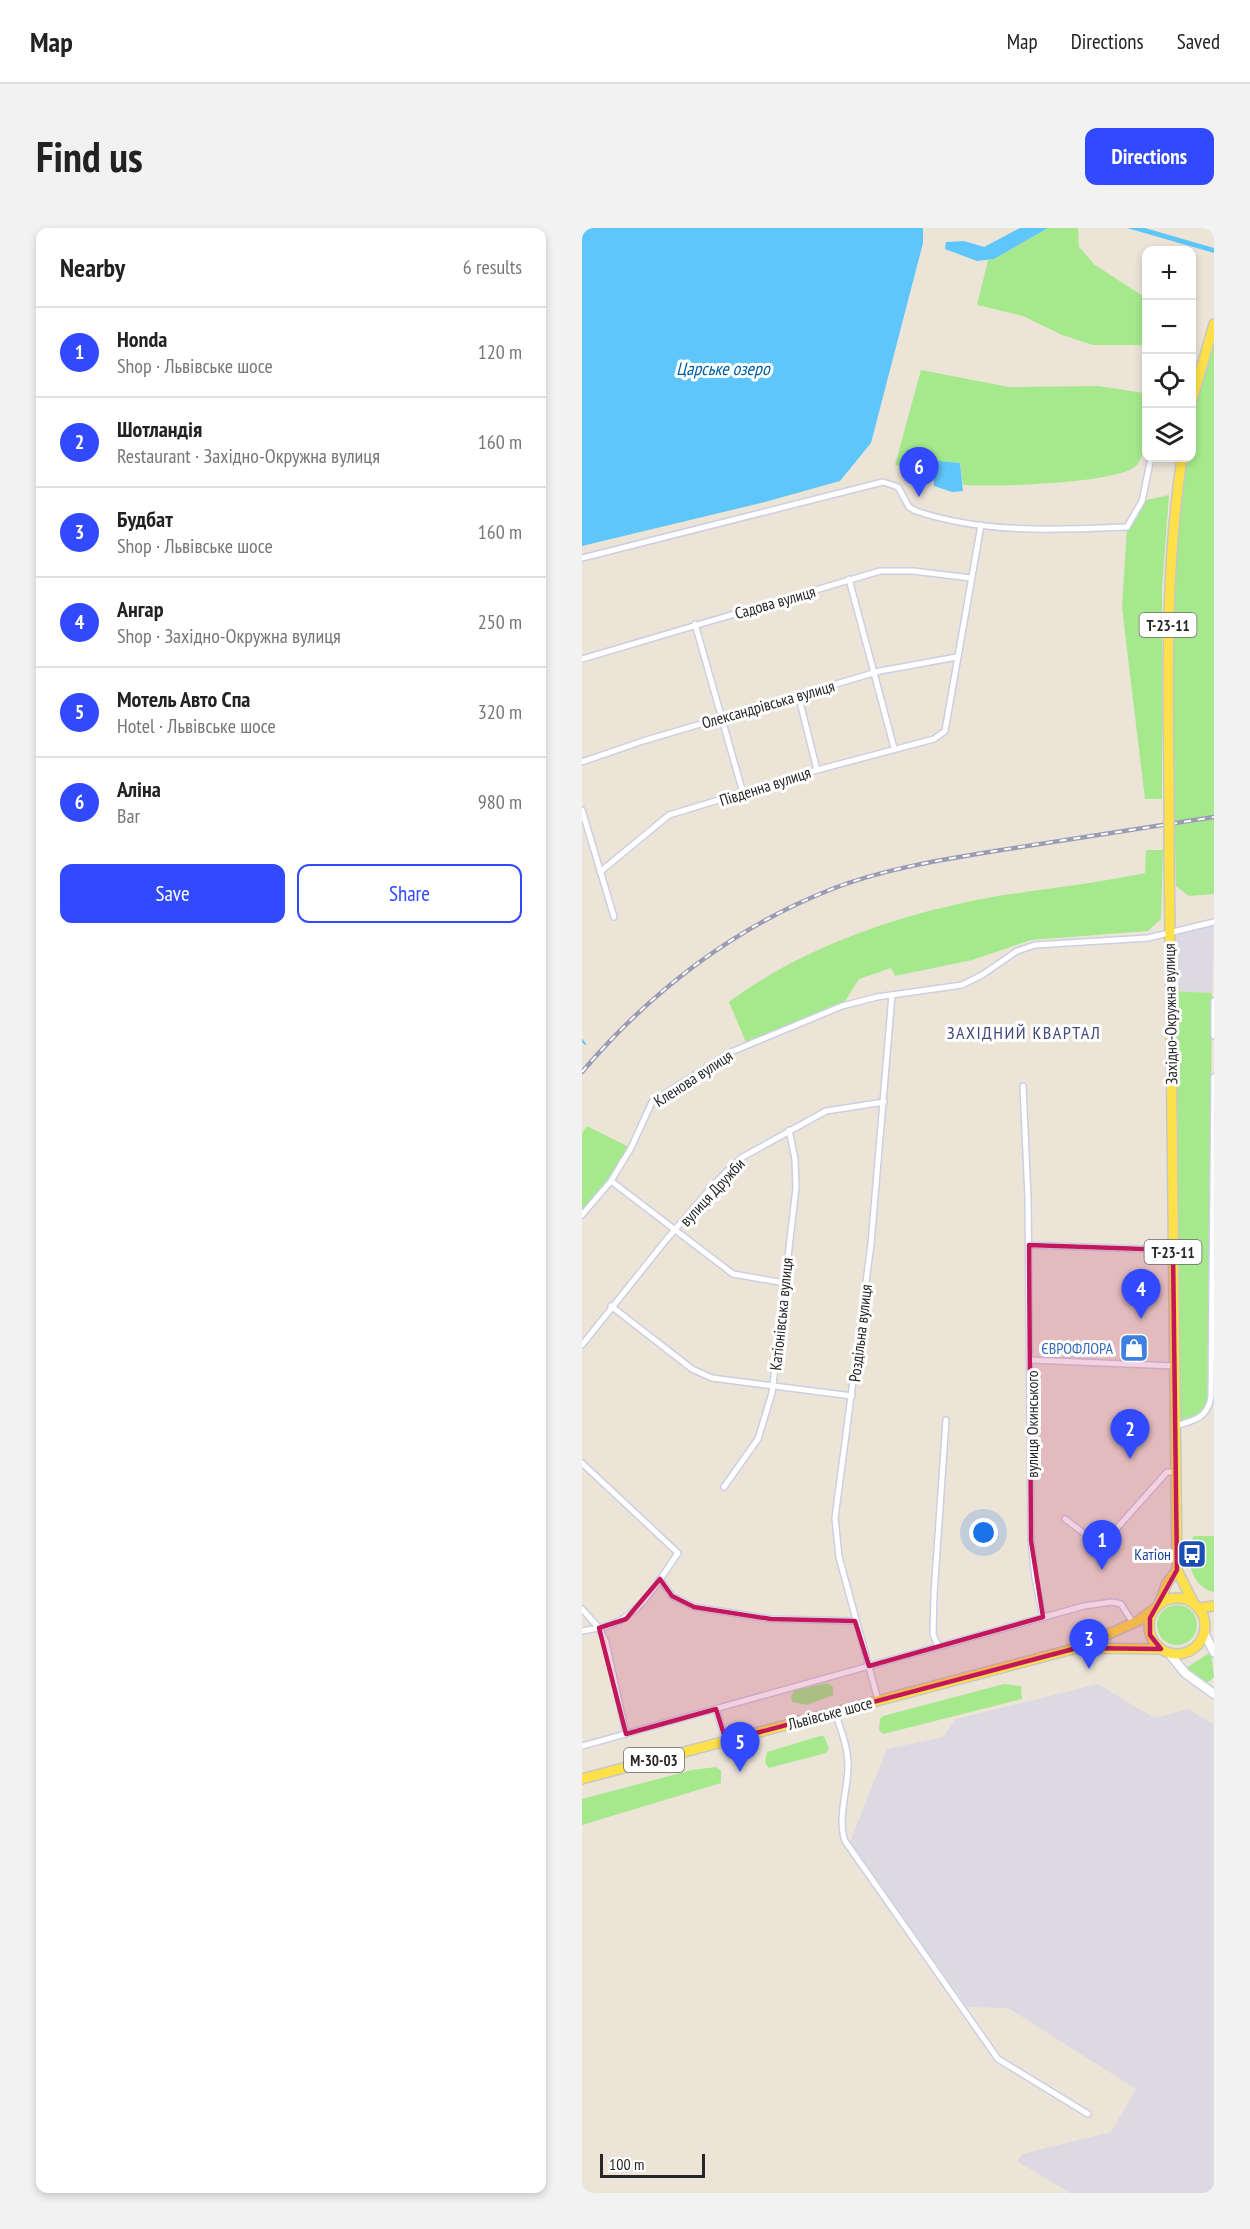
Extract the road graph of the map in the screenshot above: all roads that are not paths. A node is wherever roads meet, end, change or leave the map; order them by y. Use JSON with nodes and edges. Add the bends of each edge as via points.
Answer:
{"nodes":[{"id":1,"x":1214,"y":324,"type":"edge"},
{"id":2,"x":1196,"y":383,"type":"edge"},
{"id":3,"x":1150,"y":462,"type":"edge"},
{"id":4,"x":1181,"y":462,"type":"edge"},
{"id":5,"x":981,"y":525,"type":"junction"},
{"id":6,"x":582,"y":558,"type":"edge"},
{"id":7,"x":971,"y":578,"type":"junction"},
{"id":8,"x":849,"y":579,"type":"junction"},
{"id":9,"x":695,"y":624,"type":"junction"},
{"id":10,"x":957,"y":657,"type":"junction"},
{"id":11,"x":582,"y":659,"type":"edge"},
{"id":12,"x":875,"y":673,"type":"junction"},
{"id":13,"x":798,"y":694,"type":"junction"},
{"id":14,"x":722,"y":717,"type":"junction"},
{"id":15,"x":894,"y":748,"type":"junction"},
{"id":16,"x":582,"y":762,"type":"edge"},
{"id":17,"x":817,"y":770,"type":"junction"},
{"id":18,"x":743,"y":793,"type":"junction"},
{"id":19,"x":582,"y":810,"type":"edge"},
{"id":20,"x":600,"y":872,"type":"junction"},
{"id":21,"x":614,"y":917,"type":"dead end"},
{"id":22,"x":1214,"y":922,"type":"edge"},
{"id":23,"x":1169,"y":933,"type":"junction"},
{"id":24,"x":892,"y":995,"type":"junction"},
{"id":25,"x":1214,"y":1001,"type":"edge"},
{"id":26,"x":1214,"y":1036,"type":"edge"},
{"id":27,"x":1214,"y":1077,"type":"edge"},
{"id":28,"x":1023,"y":1086,"type":"dead end"},
{"id":29,"x":884,"y":1102,"type":"junction"},
{"id":30,"x":789,"y":1130,"type":"junction"},
{"id":31,"x":611,"y":1181,"type":"junction"},
{"id":32,"x":582,"y":1215,"type":"edge"},
{"id":33,"x":676,"y":1229,"type":"junction"},
{"id":34,"x":1213,"y":1229,"type":"edge"},
{"id":35,"x":1029,"y":1245,"type":"junction"},
{"id":36,"x":1173,"y":1250,"type":"junction"},
{"id":37,"x":785,"y":1283,"type":"junction"},
{"id":38,"x":612,"y":1306,"type":"junction"},
{"id":39,"x":1213,"y":1342,"type":"edge"},
{"id":40,"x":582,"y":1345,"type":"edge"},
{"id":41,"x":1031,"y":1360,"type":"junction"},
{"id":42,"x":1174,"y":1366,"type":"junction"},
{"id":43,"x":773,"y":1387,"type":"junction"},
{"id":44,"x":852,"y":1396,"type":"junction"},
{"id":45,"x":946,"y":1420,"type":"dead end"},
{"id":46,"x":1175,"y":1426,"type":"junction"},
{"id":47,"x":582,"y":1463,"type":"edge"},
{"id":48,"x":1175,"y":1472,"type":"junction"},
{"id":49,"x":724,"y":1487,"type":"dead end"},
{"id":50,"x":1065,"y":1519,"type":"dead end"},
{"id":51,"x":1177,"y":1570,"type":"junction"},
{"id":52,"x":660,"y":1579,"type":"junction"},
{"id":53,"x":1196,"y":1605,"type":"junction"},
{"id":54,"x":1214,"y":1606,"type":"edge"},
{"id":55,"x":1156,"y":1607,"type":"junction"},
{"id":56,"x":582,"y":1609,"type":"edge"},
{"id":57,"x":1043,"y":1617,"type":"junction"},
{"id":58,"x":855,"y":1621,"type":"junction"},
{"id":59,"x":1134,"y":1623,"type":"junction"},
{"id":60,"x":599,"y":1628,"type":"junction"},
{"id":61,"x":1208,"y":1628,"type":"edge"},
{"id":62,"x":582,"y":1631,"type":"edge"},
{"id":63,"x":938,"y":1646,"type":"junction"},
{"id":64,"x":1077,"y":1648,"type":"junction"},
{"id":65,"x":1165,"y":1651,"type":"junction"},
{"id":66,"x":1214,"y":1653,"type":"edge"},
{"id":67,"x":869,"y":1666,"type":"junction"},
{"id":68,"x":1214,"y":1694,"type":"edge"},
{"id":69,"x":878,"y":1700,"type":"junction"},
{"id":70,"x":716,"y":1709,"type":"junction"},
{"id":71,"x":835,"y":1712,"type":"junction"},
{"id":72,"x":626,"y":1734,"type":"junction"},
{"id":73,"x":726,"y":1741,"type":"junction"},
{"id":74,"x":582,"y":1746,"type":"edge"},
{"id":75,"x":582,"y":1779,"type":"edge"},
{"id":76,"x":1088,"y":2114,"type":"dead end"}],
"edges":[{"from":1,"to":2,"type":"main road"},
{"from":3,"to":5,"type":"street","via":[[1142,501],[1127,527],[1038,531]]},
{"from":4,"to":23,"type":"main road","name":"Західно-Окружна вулиця","number":"Т-23-11","bridge":true,"via":[[1171,531],[1168,596]]},
{"from":5,"to":6,"type":"street","via":[[915,511],[898,487],[883,482]]},
{"from":5,"to":7,"type":"street"},
{"from":7,"to":8,"type":"street","name":"Садова вулиця","via":[[880,571]]},
{"from":7,"to":10,"type":"street"},
{"from":8,"to":9,"type":"street","name":"Садова вулиця"},
{"from":8,"to":12,"type":"street"},
{"from":9,"to":11,"type":"street","name":"Садова вулиця"},
{"from":9,"to":14,"type":"street"},
{"from":10,"to":12,"type":"street","name":"Олександрівська вулиця"},
{"from":10,"to":15,"type":"street","name":"Південна вулиця","via":[[945,731],[934,739]]},
{"from":12,"to":13,"type":"street","name":"Олександрівська вулиця"},
{"from":12,"to":15,"type":"street"},
{"from":13,"to":14,"type":"street","name":"Олександрівська вулиця"},
{"from":13,"to":17,"type":"street"},
{"from":14,"to":16,"type":"street","name":"Олександрівська вулиця"},
{"from":14,"to":18,"type":"street"},
{"from":15,"to":17,"type":"street","name":"Південна вулиця"},
{"from":17,"to":18,"type":"street","name":"Південна вулиця"},
{"from":18,"to":20,"type":"street","name":"Південна вулиця","via":[[669,816]]},
{"from":19,"to":20,"type":"street"},
{"from":20,"to":21,"type":"street"},
{"from":22,"to":23,"type":"street","name":"Кленова вулиця"},
{"from":23,"to":24,"type":"street","name":"Кленова вулиця","via":[[1149,938],[1035,945],[1017,951],[962,985]]},
{"from":23,"to":36,"type":"main road","name":"Західно-Окружна вулиця","number":"Т-23-11"},
{"from":24,"to":29,"type":"street","name":"Роздільна вулиця"},
{"from":24,"to":31,"type":"street","name":"Кленова вулиця","via":[[842,1006],[747,1045],[718,1058],[668,1090],[652,1102]]},
{"from":25,"to":26,"type":"street"},
{"from":27,"to":34,"type":"street"},
{"from":28,"to":35,"type":"street","name":"вулиця Окинського"},
{"from":29,"to":30,"type":"street","name":"вулиця Дружби","via":[[826,1111]]},
{"from":29,"to":44,"type":"street","name":"Роздільна вулиця","via":[[872,1244]]},
{"from":30,"to":33,"type":"street","name":"вулиця Дружби","via":[[741,1158]]},
{"from":30,"to":37,"type":"street","name":"Катіонівська вулиця","via":[[795,1188]]},
{"from":31,"to":32,"type":"street","name":"Кленова вулиця"},
{"from":31,"to":33,"type":"street"},
{"from":33,"to":37,"type":"street","via":[[733,1274]]},
{"from":33,"to":38,"type":"street","name":"вулиця Дружби"},
{"from":34,"to":39,"type":"street"},
{"from":35,"to":36,"type":"street"},
{"from":35,"to":41,"type":"street","name":"вулиця Окинського"},
{"from":36,"to":42,"type":"main road","name":"Західно-Окружна вулиця","number":"Т-23-11"},
{"from":37,"to":43,"type":"street","name":"Катіонівська вулиця"},
{"from":38,"to":40,"type":"street","name":"вулиця Дружби"},
{"from":38,"to":43,"type":"street","via":[[692,1369],[712,1378]]},
{"from":39,"to":46,"type":"street","via":[[1210,1406],[1196,1420]]},
{"from":41,"to":42,"type":"street"},
{"from":41,"to":57,"type":"street","name":"вулиця Окинського","via":[[1031,1541]]},
{"from":42,"to":46,"type":"main road","name":"Західно-Окружна вулиця","number":"Т-23-11"},
{"from":43,"to":44,"type":"street"},
{"from":43,"to":49,"type":"street","name":"Катіонівська вулиця","via":[[758,1439]]},
{"from":44,"to":58,"type":"street","name":"Роздільна вулиця","via":[[835,1518],[839,1557]]},
{"from":45,"to":63,"type":"street","via":[[934,1594],[933,1634]]},
{"from":46,"to":48,"type":"main road","name":"Західно-Окружна вулиця","number":"Т-23-11"},
{"from":47,"to":52,"type":"street","via":[[678,1553]]},
{"from":48,"to":50,"type":"street","via":[[1167,1472],[1101,1546]]},
{"from":48,"to":51,"type":"main road","name":"Західно-Окружна вулиця","number":"Т-23-11"},
{"from":51,"to":53,"type":"main road","name":"Західно-Окружна вулиця","number":"Т-23-11"},
{"from":51,"to":55,"type":"main road"},
{"from":52,"to":58,"type":"street","via":[[672,1596],[694,1607],[771,1619]]},
{"from":52,"to":60,"type":"street","via":[[626,1619]]},
{"from":53,"to":54,"type":"main road"},
{"from":53,"to":55,"type":"main road","via":[[1176,1597]]},
{"from":53,"to":61,"type":"main road","number":"Т-23-11"},
{"from":55,"to":59,"type":"main road","name":"Львівське шосе"},
{"from":55,"to":65,"type":"main road","via":[[1150,1618],[1150,1635]]},
{"from":56,"to":60,"type":"street"},
{"from":57,"to":59,"type":"street","via":[[1112,1602],[1121,1604]]},
{"from":57,"to":63,"type":"street"},
{"from":58,"to":67,"type":"street","name":"Роздільна вулиця"},
{"from":59,"to":64,"type":"main road","name":"Львівське шосе"},
{"from":60,"to":62,"type":"street"},
{"from":60,"to":72,"type":"street","via":[[610,1658]]},
{"from":61,"to":65,"type":"main road","via":[[1194,1648],[1178,1654]]},
{"from":61,"to":66,"type":"main road","number":"Т-23-11"},
{"from":63,"to":67,"type":"street"},
{"from":64,"to":65,"type":"main road","name":"Львівське шосе"},
{"from":64,"to":69,"type":"main road","name":"Львівське шосе"},
{"from":65,"to":68,"type":"main road","via":[[1185,1673]]},
{"from":67,"to":69,"type":"street","name":"Роздільна вулиця"},
{"from":67,"to":70,"type":"street"},
{"from":69,"to":71,"type":"main road","name":"Львівське шосе"},
{"from":70,"to":72,"type":"street"},
{"from":70,"to":73,"type":"street"},
{"from":71,"to":73,"type":"main road","name":"Львівське шосе","number":"М-30-03"},
{"from":71,"to":76,"type":"street","via":[[846,1743],[848,1766],[844,1841],[998,2059]]},
{"from":72,"to":74,"type":"street"},
{"from":73,"to":75,"type":"main road","name":"Львівське шосе","number":"М-30-03"}]}
